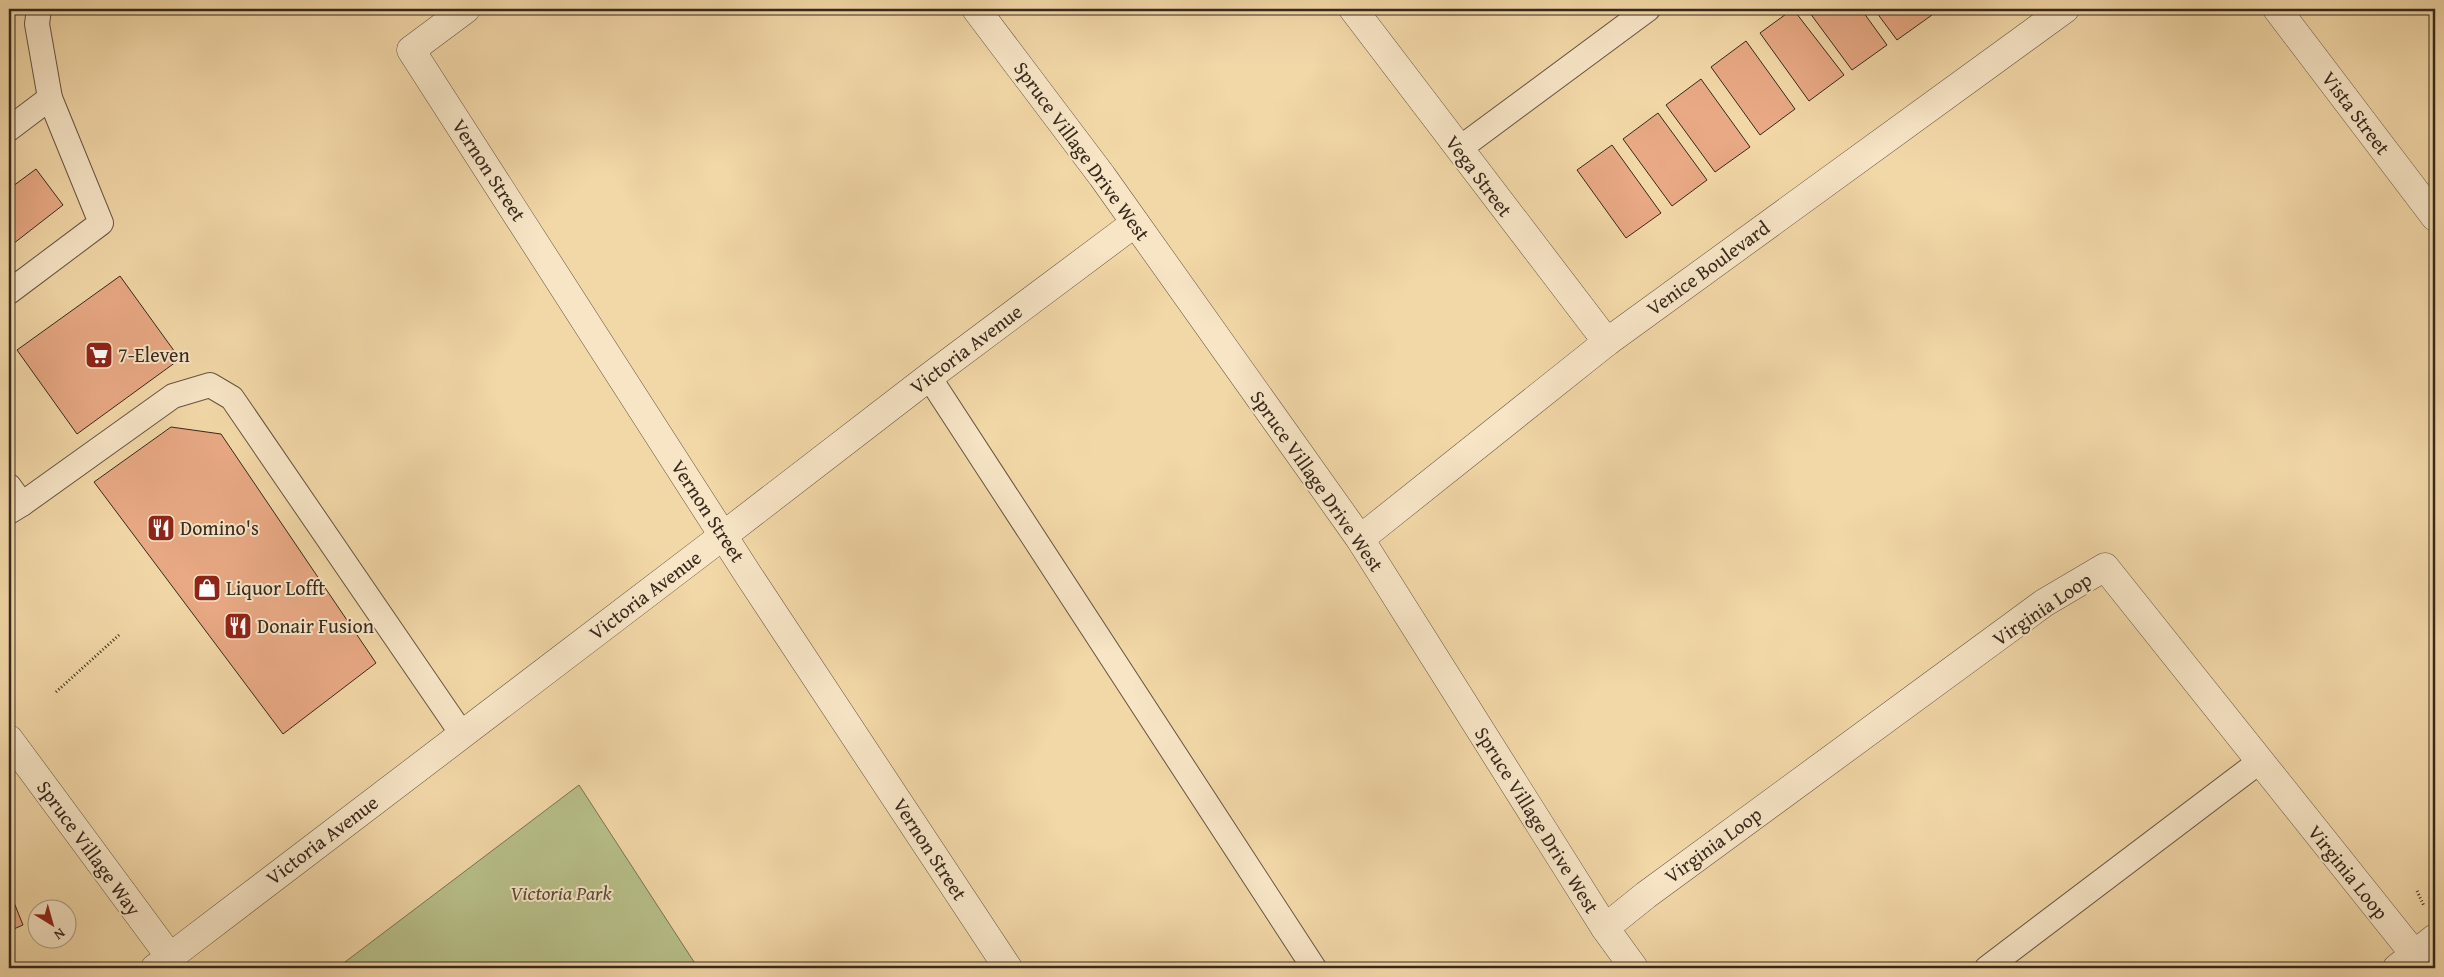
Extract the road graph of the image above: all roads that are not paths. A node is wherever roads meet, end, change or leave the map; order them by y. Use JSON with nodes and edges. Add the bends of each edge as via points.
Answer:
{"nodes":[{"id":1,"x":38,"y":9,"type":"edge"},
{"id":2,"x":466,"y":9,"type":"edge"},
{"id":3,"x":976,"y":9,"type":"edge"},
{"id":4,"x":1353,"y":9,"type":"edge"},
{"id":5,"x":1648,"y":9,"type":"edge"},
{"id":6,"x":2065,"y":9,"type":"edge"},
{"id":7,"x":2277,"y":9,"type":"edge"},
{"id":8,"x":50,"y":98,"type":"junction"},
{"id":9,"x":9,"y":129,"type":"edge"},
{"id":10,"x":1459,"y":150,"type":"junction"},
{"id":11,"x":2435,"y":217,"type":"edge"},
{"id":12,"x":1135,"y":223,"type":"junction"},
{"id":13,"x":9,"y":292,"type":"edge"},
{"id":14,"x":1607,"y":342,"type":"junction"},
{"id":15,"x":929,"y":376,"type":"junction"},
{"id":16,"x":13,"y":501,"type":"edge"},
{"id":17,"x":724,"y":536,"type":"junction"},
{"id":18,"x":1360,"y":539,"type":"junction"},
{"id":19,"x":462,"y":734,"type":"junction"},
{"id":20,"x":9,"y":739,"type":"edge"},
{"id":21,"x":2259,"y":762,"type":"junction"},
{"id":22,"x":1605,"y":928,"type":"junction"},
{"id":23,"x":2416,"y":954,"type":"edge"},
{"id":24,"x":162,"y":962,"type":"edge"},
{"id":25,"x":1008,"y":968,"type":"edge"},
{"id":26,"x":1314,"y":968,"type":"edge"},
{"id":27,"x":1634,"y":968,"type":"edge"},
{"id":28,"x":1986,"y":968,"type":"edge"}],
"edges":[{"from":1,"to":8,"type":"lane","via":[[37,24]]},
{"from":2,"to":17,"type":"street","name":"Vernon Street","via":[[412,50]]},
{"from":3,"to":12,"type":"street","name":"Spruce Village Drive West"},
{"from":4,"to":10,"type":"street","name":"Vega Street"},
{"from":5,"to":10,"type":"lane"},
{"from":6,"to":14,"type":"street","name":"Venice Boulevard"},
{"from":7,"to":11,"type":"street","name":"Vista Street"},
{"from":8,"to":9,"type":"lane"},
{"from":8,"to":13,"type":"lane","via":[[100,223]]},
{"from":10,"to":14,"type":"street","name":"Vega Street"},
{"from":12,"to":15,"type":"street","name":"Victoria Avenue"},
{"from":12,"to":18,"type":"street","name":"Spruce Village Drive West"},
{"from":14,"to":18,"type":"street","name":"Venice Boulevard"},
{"from":15,"to":17,"type":"street","name":"Victoria Avenue"},
{"from":15,"to":26,"type":"lane"},
{"from":16,"to":19,"type":"lane","via":[[173,396],[210,385],[232,398]]},
{"from":17,"to":19,"type":"street","name":"Victoria Avenue"},
{"from":17,"to":25,"type":"street","name":"Vernon Street"},
{"from":18,"to":22,"type":"street","name":"Spruce Village Drive West"},
{"from":19,"to":24,"type":"street","name":"Victoria Avenue"},
{"from":20,"to":24,"type":"street","name":"Spruce Village Way"},
{"from":21,"to":22,"type":"street","name":"Virginia Loop","via":[[2105,567],[2044,603]]},
{"from":21,"to":23,"type":"street","name":"Virginia Loop"},
{"from":21,"to":28,"type":"lane"},
{"from":22,"to":27,"type":"street","name":"Spruce Village Drive West"}]}
